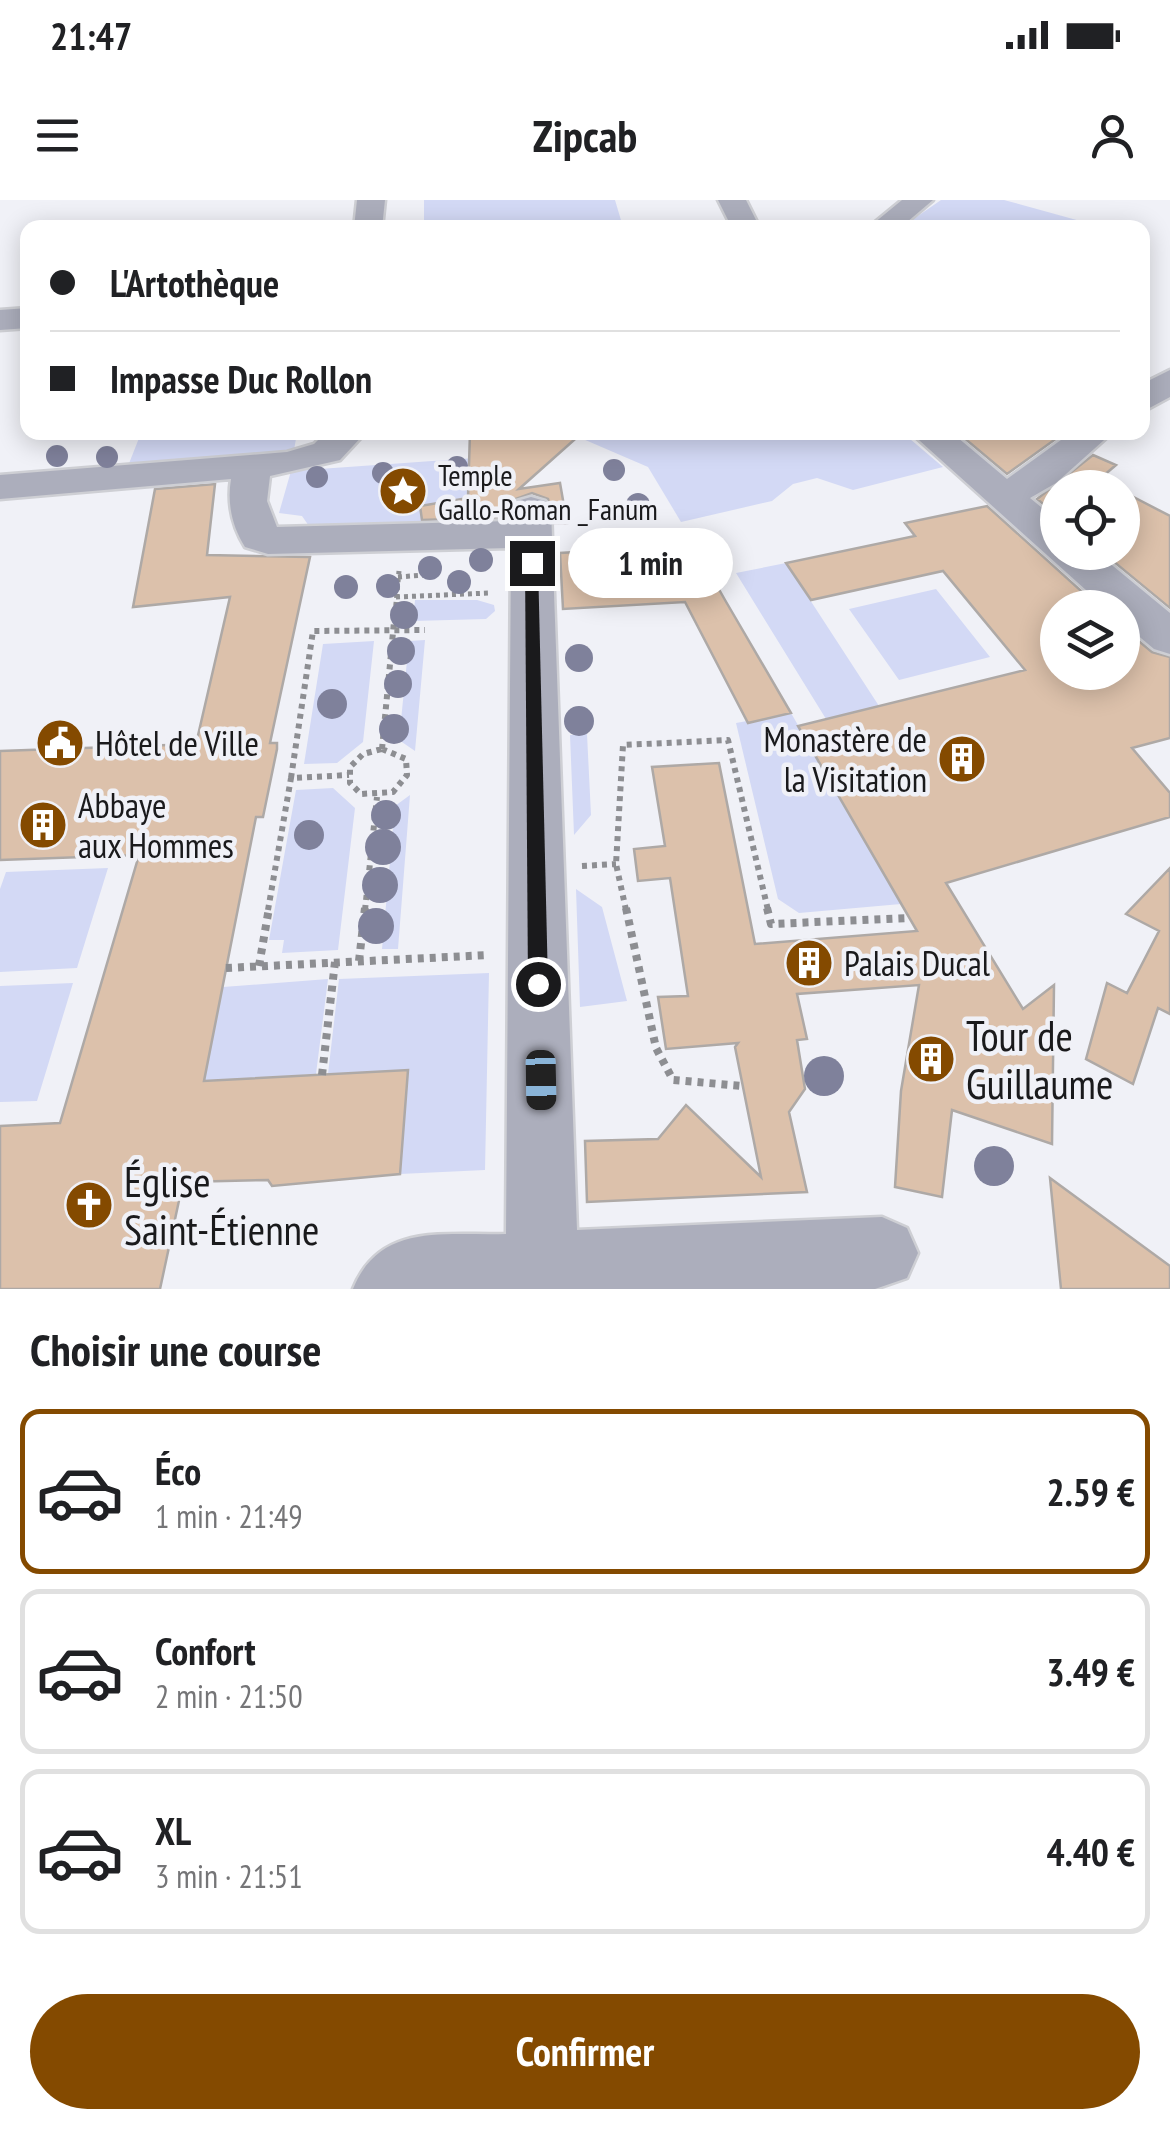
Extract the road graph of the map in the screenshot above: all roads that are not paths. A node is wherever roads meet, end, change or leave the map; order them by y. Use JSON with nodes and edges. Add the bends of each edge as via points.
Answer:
{"nodes":[{"id":1,"x":918,"y":200,"type":"edge"},
{"id":2,"x":892,"y":220,"type":"edge"},
{"id":3,"x":1170,"y":380,"type":"edge"},
{"id":4,"x":1150,"y":396,"type":"edge"},
{"id":5,"x":339,"y":440,"type":"edge"},
{"id":6,"x":937,"y":440,"type":"edge"},
{"id":7,"x":1085,"y":440,"type":"edge"},
{"id":8,"x":252,"y":466,"type":"junction"},
{"id":9,"x":0,"y":487,"type":"edge"},
{"id":10,"x":1003,"y":497,"type":"junction"},
{"id":11,"x":1040,"y":528,"type":"edge"},
{"id":12,"x":1086,"y":570,"type":"edge"},
{"id":13,"x":1167,"y":653,"type":"edge"},
{"id":14,"x":882,"y":1254,"type":"dead end"},
{"id":15,"x":570,"y":1275,"type":"edge"},
{"id":16,"x":389,"y":1289,"type":"edge"}],
"edges":[{"from":1,"to":2,"type":"street"},
{"from":3,"to":4,"type":"street"},
{"from":5,"to":8,"type":"street","via":[[326,452],[290,463]]},
{"from":6,"to":10,"type":"street"},
{"from":7,"to":10,"type":"street"},
{"from":8,"to":9,"type":"street"},
{"from":8,"to":15,"type":"street","via":[[247,501],[260,538],[268,541],[531,545],[543,1195]]},
{"from":10,"to":11,"type":"street"},
{"from":12,"to":13,"type":"street"},
{"from":14,"to":15,"type":"street"},
{"from":15,"to":16,"type":"street","via":[[406,1274]]}]}
